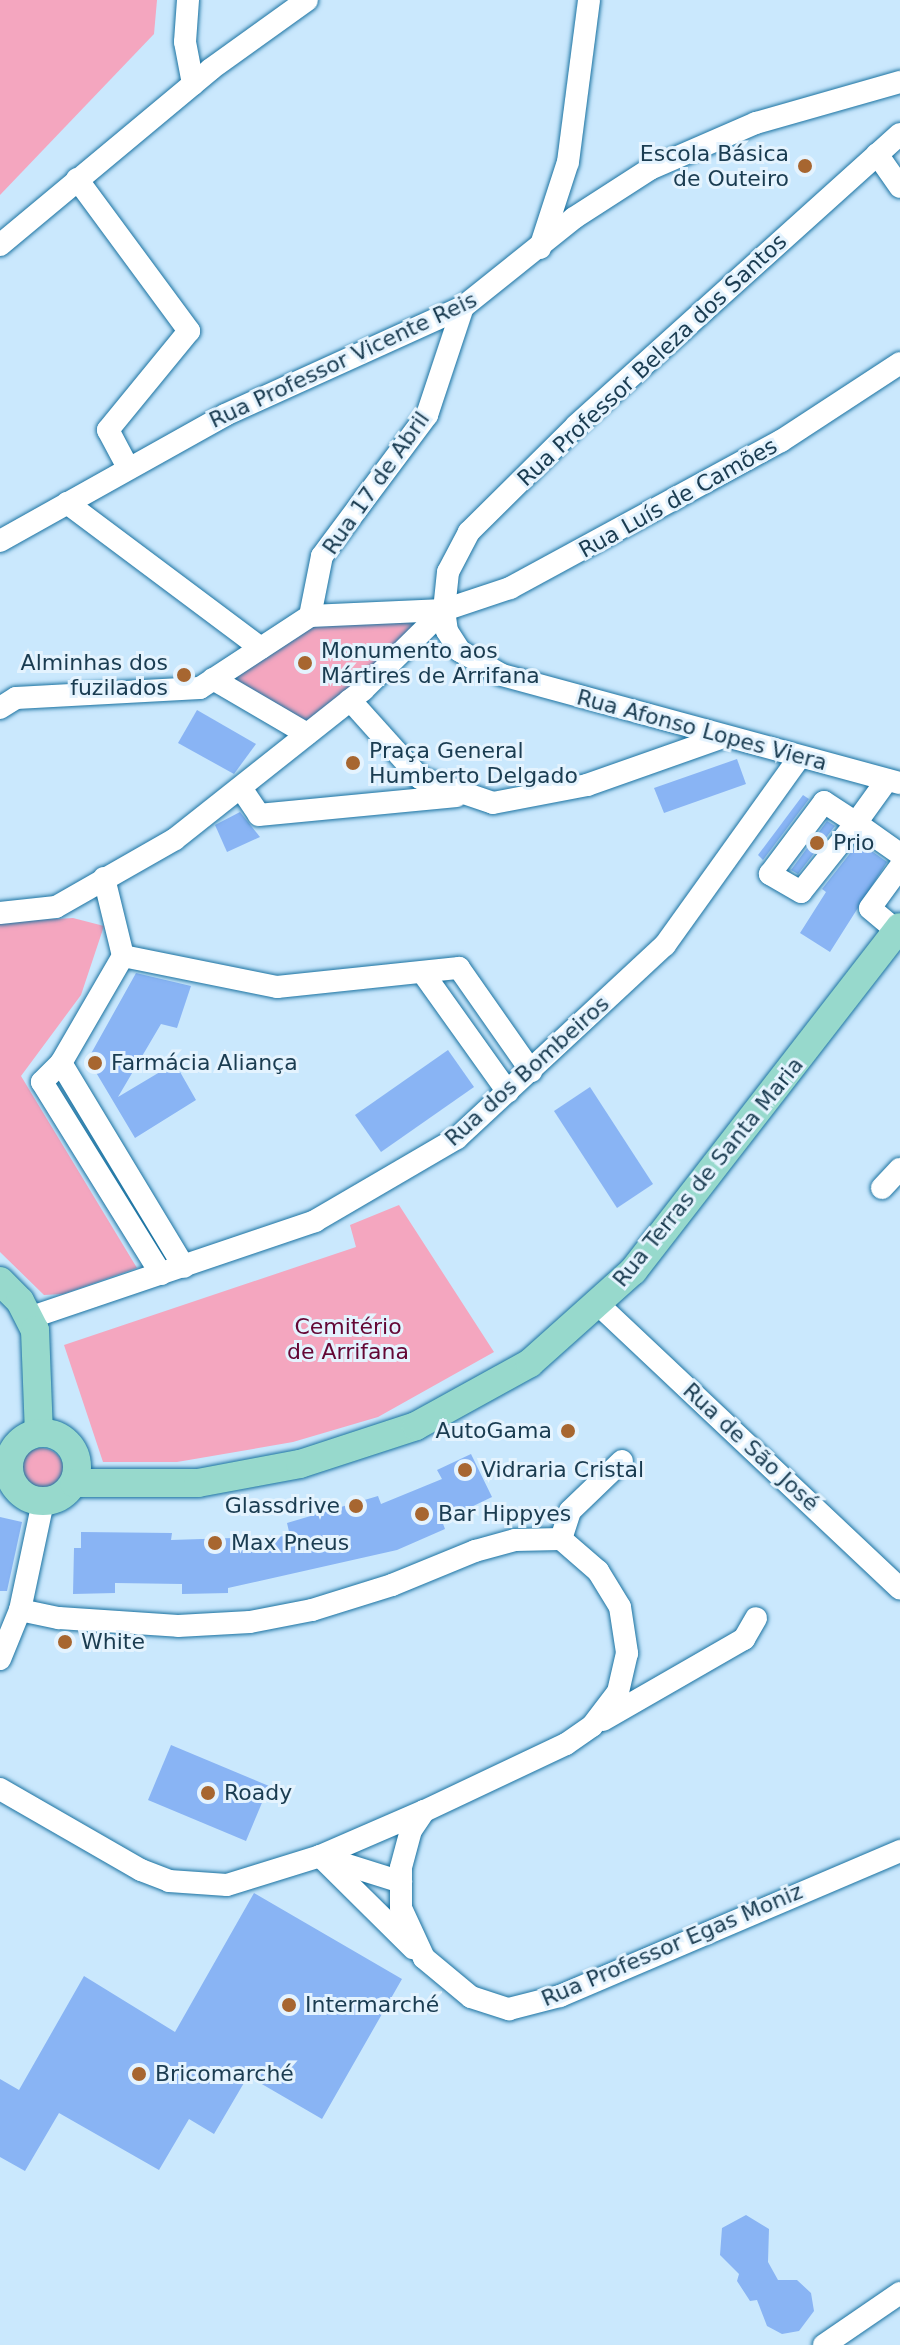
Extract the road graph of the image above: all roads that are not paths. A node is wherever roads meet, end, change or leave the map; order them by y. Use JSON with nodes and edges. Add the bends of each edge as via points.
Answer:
{"nodes":[{"id":1,"x":188,"y":0,"type":"edge"},
{"id":2,"x":307,"y":0,"type":"edge"},
{"id":3,"x":589,"y":0,"type":"edge"},
{"id":4,"x":900,"y":82,"type":"edge"},
{"id":5,"x":193,"y":84,"type":"junction"},
{"id":6,"x":900,"y":134,"type":"edge"},
{"id":7,"x":877,"y":154,"type":"junction"},
{"id":8,"x":77,"y":179,"type":"junction"},
{"id":9,"x":900,"y":187,"type":"edge"},
{"id":10,"x":0,"y":245,"type":"edge"},
{"id":11,"x":540,"y":248,"type":"junction"},
{"id":12,"x":463,"y":307,"type":"junction"},
{"id":13,"x":900,"y":363,"type":"edge"},
{"id":14,"x":127,"y":465,"type":"junction"},
{"id":15,"x":67,"y":503,"type":"junction"},
{"id":16,"x":0,"y":541,"type":"edge"},
{"id":17,"x":444,"y":610,"type":"junction"},
{"id":18,"x":310,"y":616,"type":"junction"},
{"id":19,"x":261,"y":648,"type":"junction"},
{"id":20,"x":213,"y":679,"type":"junction"},
{"id":21,"x":350,"y":700,"type":"junction"},
{"id":22,"x":0,"y":708,"type":"edge"},
{"id":23,"x":307,"y":734,"type":"junction"},
{"id":24,"x":723,"y":737,"type":"junction"},
{"id":25,"x":799,"y":758,"type":"junction"},
{"id":26,"x":894,"y":782,"type":"edge"},
{"id":27,"x":245,"y":794,"type":"dead end"},
{"id":28,"x":461,"y":795,"type":"junction"},
{"id":29,"x":900,"y":854,"type":"edge"},
{"id":30,"x":900,"y":867,"type":"edge"},
{"id":31,"x":104,"y":878,"type":"junction"},
{"id":32,"x":0,"y":913,"type":"edge"},
{"id":33,"x":898,"y":929,"type":"edge"},
{"id":34,"x":123,"y":956,"type":"junction"},
{"id":35,"x":423,"y":973,"type":"junction"},
{"id":36,"x":61,"y":1063,"type":"junction"},
{"id":37,"x":531,"y":1071,"type":"junction"},
{"id":38,"x":508,"y":1092,"type":"junction"},
{"id":39,"x":107,"y":1139,"type":"junction"},
{"id":40,"x":86,"y":1153,"type":"junction"},
{"id":41,"x":900,"y":1169,"type":"edge"},
{"id":42,"x":882,"y":1188,"type":"dead end"},
{"id":43,"x":184,"y":1267,"type":"junction"},
{"id":44,"x":161,"y":1274,"type":"junction"},
{"id":45,"x":0,"y":1281,"type":"edge"},
{"id":46,"x":600,"y":1306,"type":"junction"},
{"id":47,"x":32,"y":1317,"type":"junction"},
{"id":48,"x":39,"y":1433,"type":"junction"},
{"id":49,"x":622,"y":1461,"type":"dead end"},
{"id":50,"x":5,"y":1470,"type":"edge"},
{"id":51,"x":74,"y":1483,"type":"junction"},
{"id":52,"x":43,"y":1502,"type":"junction"},
{"id":53,"x":561,"y":1539,"type":"junction"},
{"id":54,"x":900,"y":1589,"type":"edge"},
{"id":55,"x":20,"y":1610,"type":"junction"},
{"id":56,"x":756,"y":1618,"type":"dead end"},
{"id":57,"x":0,"y":1659,"type":"edge"},
{"id":58,"x":592,"y":1726,"type":"junction"},
{"id":59,"x":0,"y":1789,"type":"edge"},
{"id":60,"x":424,"y":1811,"type":"junction"},
{"id":61,"x":900,"y":1851,"type":"edge"},
{"id":62,"x":320,"y":1856,"type":"junction"},
{"id":63,"x":401,"y":1882,"type":"junction"},
{"id":64,"x":424,"y":1958,"type":"junction"},
{"id":65,"x":900,"y":2293,"type":"edge"},
{"id":66,"x":824,"y":2345,"type":"edge"}],
"edges":[{"from":1,"to":5,"type":"street","via":[[185,42]]},
{"from":2,"to":5,"type":"street"},
{"from":3,"to":11,"type":"street","via":[[568,162]]},
{"from":4,"to":11,"type":"street","name":"Rua Professor Vicente Reis","via":[[704,142],[609,193]]},
{"from":5,"to":8,"type":"street"},
{"from":6,"to":7,"type":"street","name":"Rua Professor Beleza dos Santos"},
{"from":7,"to":9,"type":"street"},
{"from":7,"to":17,"type":"street","name":"Rua Professor Beleza dos Santos","via":[[588,416],[469,532],[448,572]]},
{"from":8,"to":10,"type":"street"},
{"from":8,"to":14,"type":"street","via":[[189,331],[108,430]]},
{"from":11,"to":12,"type":"street","name":"Rua Professor Vicente Reis"},
{"from":12,"to":14,"type":"street","name":"Rua Professor Vicente Reis"},
{"from":12,"to":18,"type":"street","name":"Rua 17 de Abril","via":[[427,415],[322,556]]},
{"from":13,"to":17,"type":"street","name":"Rua Luís de Camões","via":[[781,441],[581,552],[510,588]]},
{"from":14,"to":15,"type":"street","name":"Rua Professor Vicente Reis"},
{"from":15,"to":16,"type":"street","name":"Rua Professor Vicente Reis"},
{"from":15,"to":19,"type":"street"},
{"from":17,"to":18,"type":"street"},
{"from":17,"to":21,"type":"street"},
{"from":17,"to":24,"type":"street","name":"Rua Afonso Lopes Viera","via":[[447,631],[460,651],[502,675]]},
{"from":18,"to":19,"type":"street"},
{"from":19,"to":20,"type":"street"},
{"from":20,"to":22,"type":"street","via":[[200,688],[16,698]]},
{"from":20,"to":23,"type":"street"},
{"from":21,"to":23,"type":"street"},
{"from":21,"to":28,"type":"street","via":[[420,778]]},
{"from":23,"to":31,"type":"street","via":[[175,839]]},
{"from":24,"to":25,"type":"street","name":"Rua Afonso Lopes Viera"},
{"from":24,"to":28,"type":"street","via":[[587,785],[493,803]]},
{"from":25,"to":26,"type":"street","name":"Rua Afonso Lopes Viera"},
{"from":25,"to":37,"type":"street","name":"Rua dos Bombeiros","via":[[665,945]]},
{"from":26,"to":29,"type":"street","via":[[856,823]]},
{"from":27,"to":28,"type":"street","via":[[259,815]]},
{"from":30,"to":33,"type":"street","via":[[870,908]]},
{"from":31,"to":32,"type":"street","via":[[56,907]]},
{"from":31,"to":34,"type":"street"},
{"from":33,"to":46,"type":"main road","name":"Rua Terras de Santa Maria","via":[[685,1207]]},
{"from":34,"to":35,"type":"street","via":[[277,987]]},
{"from":34,"to":36,"type":"street"},
{"from":35,"to":37,"type":"street","via":[[459,968]]},
{"from":35,"to":38,"type":"street"},
{"from":36,"to":39,"type":"street"},
{"from":36,"to":40,"type":"street","via":[[42,1082]]},
{"from":37,"to":38,"type":"street","name":"Rua dos Bombeiros"},
{"from":38,"to":43,"type":"street","name":"Rua dos Bombeiros","via":[[457,1138],[315,1221]]},
{"from":39,"to":40,"type":"street"},
{"from":39,"to":43,"type":"street"},
{"from":40,"to":44,"type":"street"},
{"from":41,"to":42,"type":"street"},
{"from":43,"to":44,"type":"street","name":"Rua dos Bombeiros"},
{"from":44,"to":47,"type":"street","name":"Rua dos Bombeiros"},
{"from":45,"to":47,"type":"main road"},
{"from":46,"to":51,"type":"main road","name":"Rua Terras de Santa Maria","via":[[530,1363],[470,1401],[360,1447],[198,1483]]},
{"from":46,"to":54,"type":"street","name":"Rua de São José"},
{"from":47,"to":48,"type":"main road"},
{"from":48,"to":50,"type":"main road","via":[[14,1450]]},
{"from":48,"to":51,"type":"main road","via":[[68,1443],[77,1462]]},
{"from":49,"to":53,"type":"street","via":[[570,1511]]},
{"from":50,"to":52,"type":"main road","via":[[17,1489]]},
{"from":51,"to":52,"type":"main road","via":[[61,1497]]},
{"from":52,"to":55,"type":"street"},
{"from":53,"to":55,"type":"street","via":[[515,1540],[312,1610],[250,1622],[178,1626],[59,1618]]},
{"from":53,"to":58,"type":"street","via":[[598,1571],[620,1607],[627,1653],[618,1692]]},
{"from":55,"to":57,"type":"street"},
{"from":56,"to":58,"type":"street","via":[[744,1639]]},
{"from":58,"to":60,"type":"street"},
{"from":59,"to":62,"type":"street","via":[[169,1881],[227,1885]]},
{"from":60,"to":62,"type":"street"},
{"from":60,"to":63,"type":"street","name":"Rua Professor Egas Moniz","via":[[411,1830]]},
{"from":61,"to":64,"type":"street","name":"Rua Professor Egas Moniz","via":[[560,1996],[509,2009],[471,1997]]},
{"from":62,"to":63,"type":"street"},
{"from":62,"to":64,"type":"street"},
{"from":63,"to":64,"type":"street","name":"Rua Professor Egas Moniz","via":[[401,1908]]},
{"from":65,"to":66,"type":"street"}]}
